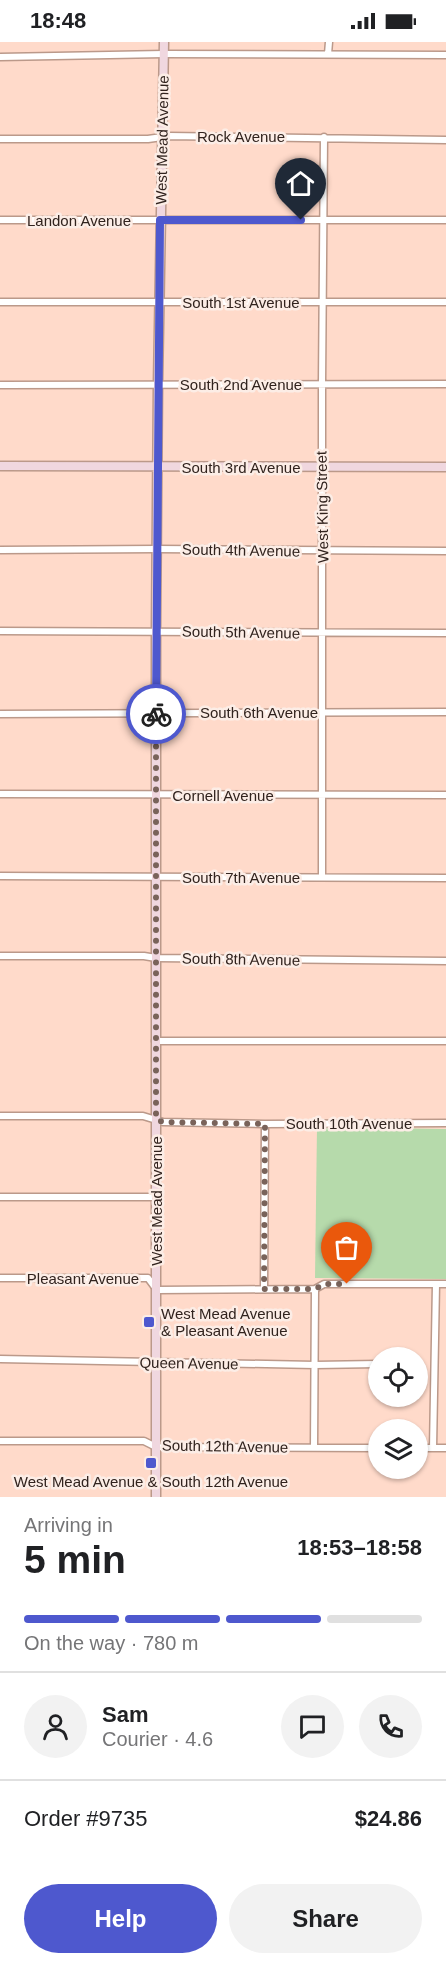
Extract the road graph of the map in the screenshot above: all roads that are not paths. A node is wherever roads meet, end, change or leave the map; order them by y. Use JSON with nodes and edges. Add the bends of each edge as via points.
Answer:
{"nodes":[{"id":1,"x":164,"y":42,"type":"edge"},
{"id":2,"x":328,"y":42,"type":"edge"},
{"id":3,"x":164,"y":54,"type":"junction"},
{"id":4,"x":328,"y":54,"type":"junction"},
{"id":5,"x":446,"y":55,"type":"edge"},
{"id":6,"x":0,"y":57,"type":"edge"},
{"id":7,"x":162,"y":136,"type":"junction"},
{"id":8,"x":324,"y":137,"type":"junction"},
{"id":9,"x":0,"y":139,"type":"edge"},
{"id":10,"x":446,"y":140,"type":"edge"},
{"id":11,"x":0,"y":220,"type":"edge"},
{"id":12,"x":160,"y":220,"type":"junction"},
{"id":13,"x":323,"y":220,"type":"junction"},
{"id":14,"x":446,"y":220,"type":"edge"},
{"id":15,"x":323,"y":301,"type":"junction"},
{"id":16,"x":0,"y":302,"type":"edge"},
{"id":17,"x":160,"y":302,"type":"junction"},
{"id":18,"x":446,"y":302,"type":"edge"},
{"id":19,"x":158,"y":384,"type":"junction"},
{"id":20,"x":321,"y":384,"type":"junction"},
{"id":21,"x":446,"y":384,"type":"edge"},
{"id":22,"x":0,"y":385,"type":"edge"},
{"id":23,"x":0,"y":466,"type":"edge"},
{"id":24,"x":157,"y":466,"type":"junction"},
{"id":25,"x":322,"y":467,"type":"junction"},
{"id":26,"x":446,"y":467,"type":"edge"},
{"id":27,"x":157,"y":549,"type":"junction"},
{"id":28,"x":0,"y":550,"type":"edge"},
{"id":29,"x":446,"y":551,"type":"edge"},
{"id":30,"x":323,"y":552,"type":"junction"},
{"id":31,"x":0,"y":631,"type":"edge"},
{"id":32,"x":156,"y":631,"type":"junction"},
{"id":33,"x":446,"y":633,"type":"edge"},
{"id":34,"x":323,"y":634,"type":"junction"},
{"id":35,"x":322,"y":711,"type":"junction"},
{"id":36,"x":156,"y":712,"type":"junction"},
{"id":37,"x":446,"y":712,"type":"edge"},
{"id":38,"x":0,"y":714,"type":"edge"},
{"id":39,"x":0,"y":794,"type":"edge"},
{"id":40,"x":156,"y":795,"type":"junction"},
{"id":41,"x":323,"y":795,"type":"junction"},
{"id":42,"x":446,"y":795,"type":"edge"},
{"id":43,"x":0,"y":876,"type":"edge"},
{"id":44,"x":156,"y":877,"type":"junction"},
{"id":45,"x":322,"y":877,"type":"junction"},
{"id":46,"x":446,"y":878,"type":"edge"},
{"id":47,"x":0,"y":956,"type":"edge"},
{"id":48,"x":156,"y":958,"type":"junction"},
{"id":49,"x":446,"y":961,"type":"edge"},
{"id":50,"x":155,"y":1041,"type":"junction"},
{"id":51,"x":446,"y":1041,"type":"edge"},
{"id":52,"x":0,"y":1116,"type":"edge"},
{"id":53,"x":156,"y":1119,"type":"junction"},
{"id":54,"x":446,"y":1123,"type":"edge"},
{"id":55,"x":265,"y":1124,"type":"junction"},
{"id":56,"x":0,"y":1197,"type":"edge"},
{"id":57,"x":156,"y":1197,"type":"junction"},
{"id":58,"x":0,"y":1278,"type":"edge"},
{"id":59,"x":436,"y":1284,"type":"junction"},
{"id":60,"x":446,"y":1284,"type":"edge"},
{"id":61,"x":264,"y":1289,"type":"junction"},
{"id":62,"x":315,"y":1289,"type":"junction"},
{"id":63,"x":157,"y":1290,"type":"junction"},
{"id":64,"x":0,"y":1359,"type":"edge"},
{"id":65,"x":156,"y":1362,"type":"junction"},
{"id":66,"x":368,"y":1364,"type":"edge"},
{"id":67,"x":315,"y":1365,"type":"junction"},
{"id":68,"x":0,"y":1441,"type":"edge"},
{"id":69,"x":156,"y":1447,"type":"junction"},
{"id":70,"x":314,"y":1448,"type":"junction"},
{"id":71,"x":368,"y":1448,"type":"edge"},
{"id":72,"x":428,"y":1448,"type":"edge"},
{"id":73,"x":433,"y":1448,"type":"junction"},
{"id":74,"x":446,"y":1448,"type":"edge"},
{"id":75,"x":156,"y":1497,"type":"edge"}],
"edges":[{"from":1,"to":3,"type":"street","name":"West Mead Avenue"},
{"from":2,"to":4,"type":"street"},
{"from":3,"to":4,"type":"street"},
{"from":3,"to":6,"type":"street"},
{"from":3,"to":7,"type":"street","name":"West Mead Avenue"},
{"from":4,"to":5,"type":"street"},
{"from":7,"to":8,"type":"street","name":"Rock Avenue"},
{"from":7,"to":9,"type":"street","name":"Rock Avenue"},
{"from":7,"to":12,"type":"street","name":"West Mead Avenue"},
{"from":8,"to":10,"type":"street","name":"Rock Avenue"},
{"from":8,"to":13,"type":"street","name":"West King Street"},
{"from":11,"to":12,"type":"street","name":"Landon Avenue"},
{"from":12,"to":13,"type":"street","name":"Landon Avenue"},
{"from":12,"to":17,"type":"street","name":"West Mead Avenue"},
{"from":13,"to":14,"type":"street","name":"Landon Avenue"},
{"from":13,"to":15,"type":"street","name":"West King Street"},
{"from":15,"to":17,"type":"street","name":"South 1st Avenue"},
{"from":15,"to":18,"type":"street","name":"South 1st Avenue"},
{"from":15,"to":20,"type":"street","name":"West King Street"},
{"from":16,"to":17,"type":"street","name":"South 1st Avenue"},
{"from":17,"to":19,"type":"street","name":"West Mead Avenue"},
{"from":19,"to":20,"type":"street","name":"South 2nd Avenue"},
{"from":19,"to":22,"type":"street","name":"South 2nd Avenue"},
{"from":19,"to":24,"type":"street","name":"West Mead Avenue"},
{"from":20,"to":21,"type":"street","name":"South 2nd Avenue"},
{"from":20,"to":25,"type":"street","name":"West King Street"},
{"from":23,"to":24,"type":"street","name":"South 3rd Avenue"},
{"from":24,"to":25,"type":"street","name":"South 3rd Avenue"},
{"from":24,"to":27,"type":"street","name":"West Mead Avenue"},
{"from":25,"to":26,"type":"street","name":"South 3rd Avenue"},
{"from":25,"to":30,"type":"street","name":"West King Street"},
{"from":27,"to":28,"type":"street","name":"South 4th Avenue"},
{"from":27,"to":30,"type":"street","name":"South 4th Avenue"},
{"from":27,"to":32,"type":"street","name":"West Mead Avenue"},
{"from":29,"to":30,"type":"street","name":"South 4th Avenue"},
{"from":30,"to":34,"type":"street","name":"West King Street"},
{"from":31,"to":32,"type":"street","name":"South 5th Avenue"},
{"from":32,"to":34,"type":"street","name":"South 5th Avenue"},
{"from":32,"to":36,"type":"street","name":"West Mead Avenue"},
{"from":33,"to":34,"type":"street","name":"South 5th Avenue"},
{"from":34,"to":35,"type":"street","name":"West King Street"},
{"from":35,"to":36,"type":"street","name":"South 6th Avenue"},
{"from":35,"to":37,"type":"street","name":"South 6th Avenue"},
{"from":35,"to":41,"type":"street","name":"West King Street"},
{"from":36,"to":38,"type":"street","name":"South 6th Avenue"},
{"from":36,"to":40,"type":"street","name":"West Mead Avenue"},
{"from":39,"to":40,"type":"street","name":"Cornell Avenue"},
{"from":40,"to":41,"type":"street","name":"Cornell Avenue"},
{"from":40,"to":44,"type":"street","name":"West Mead Avenue"},
{"from":41,"to":42,"type":"street","name":"Cornell Avenue"},
{"from":41,"to":45,"type":"street","name":"West King Street"},
{"from":43,"to":44,"type":"street","name":"South 7th Avenue"},
{"from":44,"to":45,"type":"street","name":"South 7th Avenue"},
{"from":44,"to":48,"type":"street","name":"West Mead Avenue"},
{"from":45,"to":46,"type":"street","name":"South 7th Avenue"},
{"from":47,"to":48,"type":"street","name":"South 8th Avenue"},
{"from":48,"to":49,"type":"street","name":"South 8th Avenue"},
{"from":48,"to":50,"type":"street","name":"West Mead Avenue"},
{"from":50,"to":51,"type":"street"},
{"from":50,"to":53,"type":"street","name":"West Mead Avenue"},
{"from":52,"to":53,"type":"street","name":"South 10th Avenue"},
{"from":53,"to":55,"type":"street","name":"South 10th Avenue"},
{"from":53,"to":57,"type":"street","name":"West Mead Avenue"},
{"from":54,"to":55,"type":"street","name":"South 10th Avenue"},
{"from":55,"to":61,"type":"street"},
{"from":56,"to":57,"type":"street"},
{"from":57,"to":63,"type":"street","name":"West Mead Avenue"},
{"from":58,"to":63,"type":"street","name":"Pleasant Avenue","via":[[147,1278]]},
{"from":59,"to":60,"type":"street","name":"Pleasant Avenue"},
{"from":59,"to":62,"type":"street","name":"Pleasant Avenue","via":[[324,1284]]},
{"from":59,"to":73,"type":"street"},
{"from":61,"to":62,"type":"street","name":"Pleasant Avenue"},
{"from":61,"to":63,"type":"street","name":"Pleasant Avenue"},
{"from":62,"to":67,"type":"street"},
{"from":63,"to":65,"type":"street","name":"West Mead Avenue"},
{"from":64,"to":65,"type":"street","name":"Queen Avenue"},
{"from":65,"to":67,"type":"street","name":"Queen Avenue"},
{"from":65,"to":69,"type":"street","name":"West Mead Avenue"},
{"from":66,"to":67,"type":"street","name":"Queen Avenue"},
{"from":67,"to":70,"type":"street"},
{"from":68,"to":69,"type":"street","name":"South 12th Avenue","via":[[144,1441]]},
{"from":69,"to":70,"type":"street","name":"South 12th Avenue"},
{"from":69,"to":75,"type":"street","name":"West Mead Avenue"},
{"from":70,"to":71,"type":"street","name":"South 12th Avenue"},
{"from":72,"to":73,"type":"street"},
{"from":73,"to":74,"type":"street"}]}
